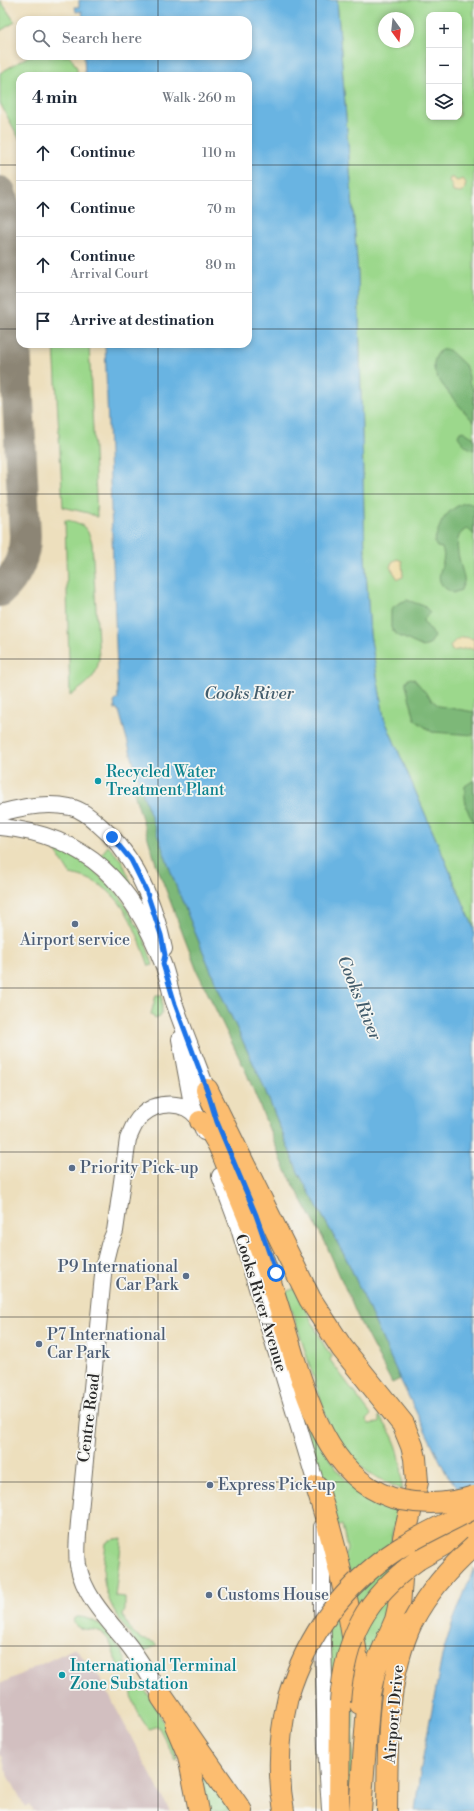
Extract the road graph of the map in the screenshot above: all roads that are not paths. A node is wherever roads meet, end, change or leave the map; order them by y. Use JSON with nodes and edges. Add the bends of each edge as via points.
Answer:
{"nodes":[{"id":1,"x":0,"y":813,"type":"edge"},
{"id":2,"x":5,"y":828,"type":"edge"},
{"id":3,"x":163,"y":964,"type":"junction"},
{"id":4,"x":175,"y":1004,"type":"junction"},
{"id":5,"x":207,"y":1090,"type":"junction"},
{"id":6,"x":198,"y":1119,"type":"junction"},
{"id":7,"x":289,"y":1340,"type":"junction"},
{"id":8,"x":317,"y":1487,"type":"junction"},
{"id":9,"x":474,"y":1496,"type":"edge"},
{"id":10,"x":474,"y":1510,"type":"edge"},
{"id":11,"x":474,"y":1528,"type":"edge"},
{"id":12,"x":474,"y":1546,"type":"edge"},
{"id":13,"x":162,"y":1697,"type":"junction"},
{"id":14,"x":199,"y":1811,"type":"edge"},
{"id":15,"x":241,"y":1811,"type":"edge"},
{"id":16,"x":284,"y":1811,"type":"edge"},
{"id":17,"x":330,"y":1811,"type":"edge"},
{"id":18,"x":339,"y":1811,"type":"edge"},
{"id":19,"x":359,"y":1811,"type":"edge"},
{"id":20,"x":387,"y":1811,"type":"edge"}],
"edges":[{"from":1,"to":3,"type":"street","via":[[23,808],[70,807],[88,816],[104,829],[131,860],[146,890],[161,935],[165,955]]},
{"from":2,"to":3,"type":"street","via":[[33,832],[65,843],[91,858],[116,880],[137,910]]},
{"from":3,"to":4,"type":"street"},
{"from":4,"to":5,"type":"street"},
{"from":4,"to":6,"type":"street","name":"Cooks River Avenue","via":[[192,1104]]},
{"from":5,"to":7,"type":"main road","via":[[217,1122],[272,1258]]},
{"from":5,"to":19,"type":"highway","via":[[310,1299],[342,1348],[403,1424],[415,1458],[417,1482],[404,1538],[399,1607],[375,1668],[369,1694]]},
{"from":6,"to":7,"type":"main road","via":[[215,1138],[265,1262]]},
{"from":6,"to":8,"type":"street","name":"Cooks River Avenue","via":[[238,1225]]},
{"from":6,"to":13,"type":"street","name":"Centre Road","via":[[188,1109],[178,1105],[165,1104],[151,1108],[137,1120],[126,1146],[115,1231],[104,1265],[77,1544],[78,1564],[87,1589],[127,1643]]},
{"from":7,"to":9,"type":"main road","bridge":true,"via":[[314,1416],[335,1453],[359,1479],[393,1498],[421,1503],[442,1503]]},
{"from":8,"to":17,"type":"street","name":"Cooks River Avenue","via":[[323,1540],[322,1610]]},
{"from":8,"to":19,"type":"highway","via":[[338,1562],[361,1697]]},
{"from":10,"to":16,"type":"main road","bridge":true,"via":[[411,1542],[383,1560],[350,1588],[323,1621],[294,1677],[283,1719],[279,1761]]},
{"from":11,"to":18,"type":"main road","bridge":true,"via":[[430,1552],[403,1571],[380,1594],[360,1621],[344,1666],[340,1702]]},
{"from":12,"to":20,"type":"main road","name":"Airport Drive","bridge":true,"via":[[440,1579],[422,1604],[401,1649],[393,1682]]},
{"from":13,"to":14,"type":"main road","via":[[188,1756]]},
{"from":13,"to":15,"type":"highway"}]}
